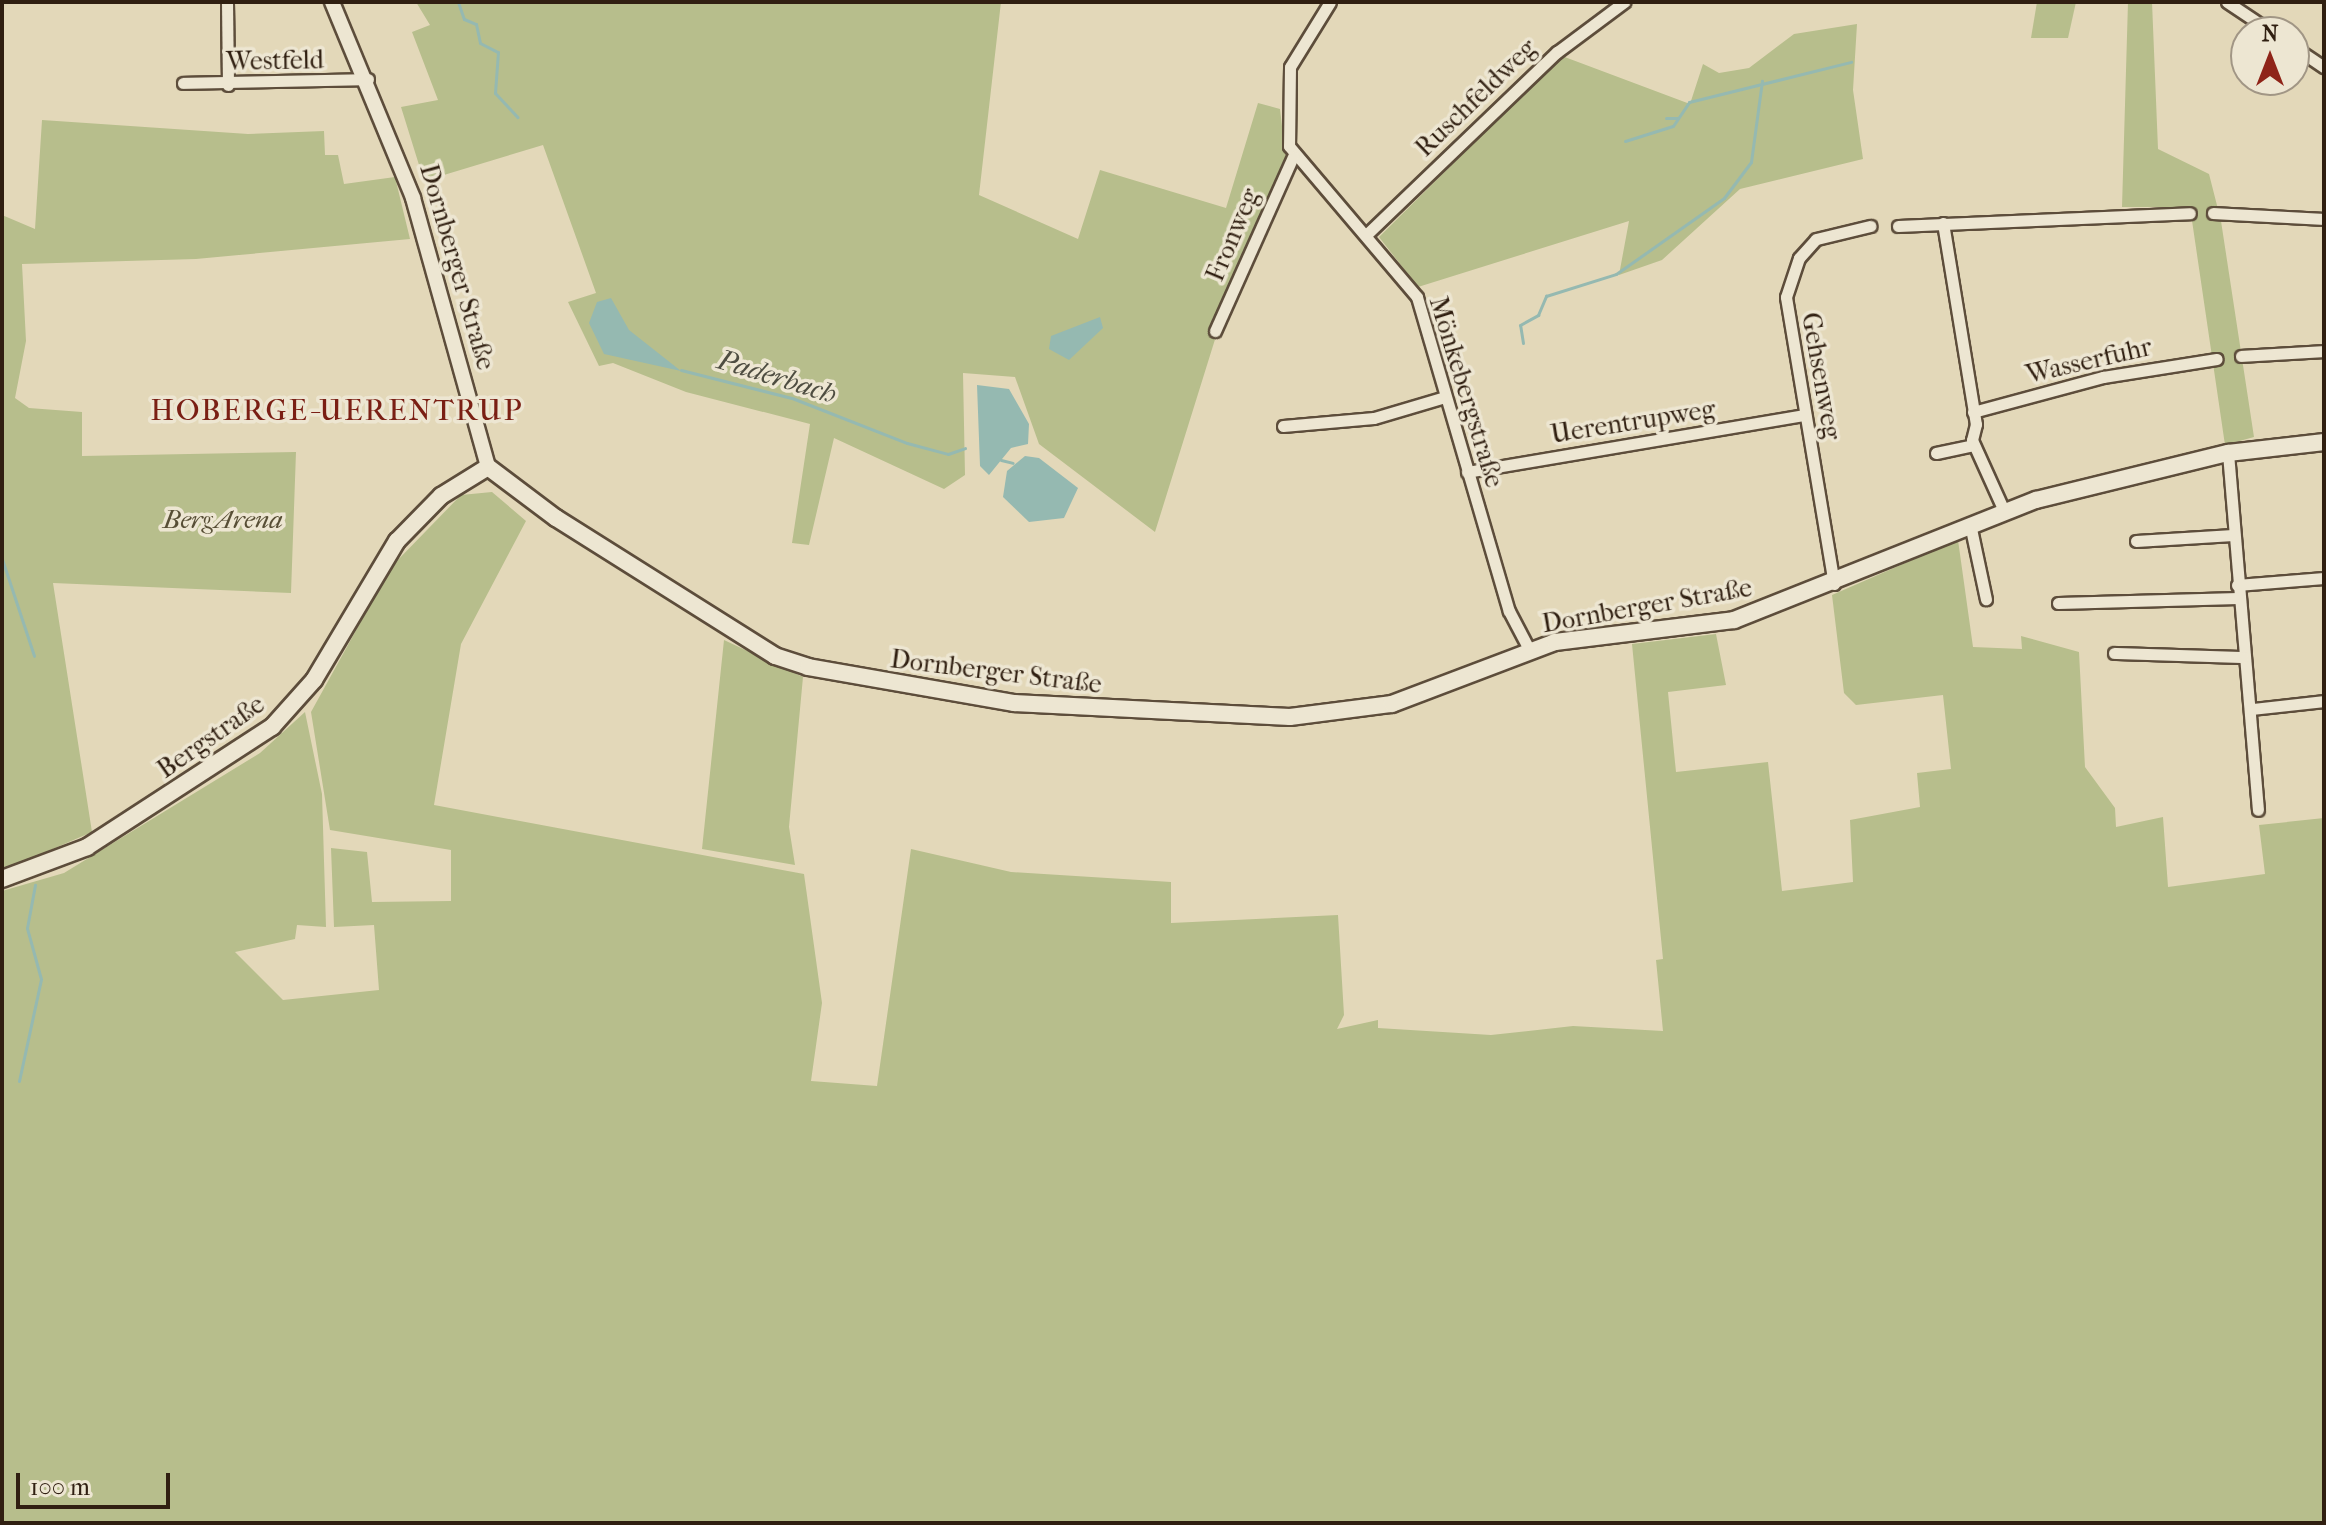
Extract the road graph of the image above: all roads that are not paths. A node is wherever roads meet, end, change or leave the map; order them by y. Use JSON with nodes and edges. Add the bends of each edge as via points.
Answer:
{"nodes":[{"id":1,"x":227,"y":2,"type":"edge"},
{"id":2,"x":332,"y":2,"type":"edge"},
{"id":3,"x":1330,"y":2,"type":"edge"},
{"id":4,"x":1624,"y":2,"type":"edge"},
{"id":5,"x":2227,"y":2,"type":"edge"},
{"id":6,"x":2248,"y":16,"type":"edge"},
{"id":7,"x":368,"y":79,"type":"junction"},
{"id":8,"x":183,"y":83,"type":"dead end"},
{"id":9,"x":228,"y":85,"type":"junction"},
{"id":10,"x":1293,"y":157,"type":"junction"},
{"id":11,"x":2190,"y":213,"type":"dead end"},
{"id":12,"x":2213,"y":213,"type":"dead end"},
{"id":13,"x":2324,"y":219,"type":"edge"},
{"id":14,"x":1943,"y":223,"type":"junction"},
{"id":15,"x":1870,"y":226,"type":"dead end"},
{"id":16,"x":1898,"y":226,"type":"dead end"},
{"id":17,"x":1366,"y":235,"type":"junction"},
{"id":18,"x":1215,"y":331,"type":"dead end"},
{"id":19,"x":2324,"y":350,"type":"edge"},
{"id":20,"x":2241,"y":356,"type":"dead end"},
{"id":21,"x":2217,"y":359,"type":"dead end"},
{"id":22,"x":1445,"y":397,"type":"junction"},
{"id":23,"x":1973,"y":412,"type":"junction"},
{"id":24,"x":1805,"y":415,"type":"junction"},
{"id":25,"x":1283,"y":426,"type":"dead end"},
{"id":26,"x":2324,"y":442,"type":"edge"},
{"id":27,"x":1973,"y":445,"type":"junction"},
{"id":28,"x":1936,"y":453,"type":"dead end"},
{"id":29,"x":2228,"y":453,"type":"junction"},
{"id":30,"x":488,"y":467,"type":"junction"},
{"id":31,"x":1467,"y":472,"type":"junction"},
{"id":32,"x":2004,"y":511,"type":"junction"},
{"id":33,"x":1970,"y":524,"type":"junction"},
{"id":34,"x":2233,"y":535,"type":"junction"},
{"id":35,"x":2136,"y":541,"type":"dead end"},
{"id":36,"x":2324,"y":578,"type":"edge"},
{"id":37,"x":1834,"y":584,"type":"junction"},
{"id":38,"x":2238,"y":591,"type":"junction"},
{"id":39,"x":1986,"y":599,"type":"dead end"},
{"id":40,"x":2058,"y":603,"type":"dead end"},
{"id":41,"x":1530,"y":651,"type":"junction"},
{"id":42,"x":2114,"y":653,"type":"dead end"},
{"id":43,"x":2243,"y":657,"type":"junction"},
{"id":44,"x":2324,"y":701,"type":"edge"},
{"id":45,"x":2252,"y":709,"type":"junction"},
{"id":46,"x":2258,"y":810,"type":"dead end"},
{"id":47,"x":2,"y":879,"type":"edge"}],
"edges":[{"from":1,"to":9,"type":"street"},
{"from":2,"to":7,"type":"street","name":"Dornberger Straße"},
{"from":3,"to":10,"type":"street","via":[[1290,67]]},
{"from":4,"to":17,"type":"street","name":"Ruschfeldweg","via":[[1521,84]]},
{"from":5,"to":6,"type":"street"},
{"from":7,"to":9,"type":"street","name":"Westfeld"},
{"from":7,"to":30,"type":"street","name":"Dornberger Straße","via":[[413,198]]},
{"from":8,"to":9,"type":"street","name":"Westfeld"},
{"from":10,"to":17,"type":"street","name":"Mönkebergstraße"},
{"from":10,"to":18,"type":"street","name":"Fronweg"},
{"from":11,"to":14,"type":"street"},
{"from":12,"to":13,"type":"street"},
{"from":14,"to":16,"type":"street"},
{"from":14,"to":23,"type":"street"},
{"from":15,"to":24,"type":"street","name":"Gehsenweg","via":[[1816,239],[1792,271],[1787,314]]},
{"from":17,"to":22,"type":"street","name":"Mönkebergstraße","via":[[1417,297]]},
{"from":19,"to":20,"type":"street"},
{"from":21,"to":23,"type":"street","name":"Wasserfuhr","via":[[2103,377]]},
{"from":22,"to":25,"type":"street","via":[[1374,418]]},
{"from":22,"to":31,"type":"street","name":"Mönkebergstraße"},
{"from":23,"to":27,"type":"street"},
{"from":24,"to":31,"type":"street","name":"Uerentrupweg"},
{"from":24,"to":37,"type":"street","name":"Gehsenweg"},
{"from":26,"to":29,"type":"main road","name":"Dornberger Straße"},
{"from":27,"to":28,"type":"street"},
{"from":27,"to":32,"type":"street"},
{"from":29,"to":32,"type":"main road","name":"Dornberger Straße"},
{"from":29,"to":34,"type":"street"},
{"from":30,"to":41,"type":"main road","name":"Dornberger Straße","via":[[501,484],[775,656],[931,692],[1105,709],[1319,716],[1392,704]]},
{"from":30,"to":47,"type":"main road","name":"Bergstraße","via":[[441,496],[397,541],[314,680],[272,727],[87,847]]},
{"from":31,"to":41,"type":"street","name":"Mönkebergstraße","via":[[1509,611]]},
{"from":32,"to":33,"type":"main road","name":"Dornberger Straße"},
{"from":33,"to":37,"type":"main road","name":"Dornberger Straße"},
{"from":33,"to":39,"type":"street"},
{"from":34,"to":35,"type":"street"},
{"from":34,"to":38,"type":"street"},
{"from":36,"to":38,"type":"street"},
{"from":37,"to":41,"type":"main road","name":"Dornberger Straße","via":[[1734,620],[1595,635]]},
{"from":38,"to":40,"type":"street"},
{"from":38,"to":43,"type":"street"},
{"from":42,"to":43,"type":"street"},
{"from":43,"to":45,"type":"street"},
{"from":44,"to":45,"type":"street"},
{"from":45,"to":46,"type":"street"}]}
